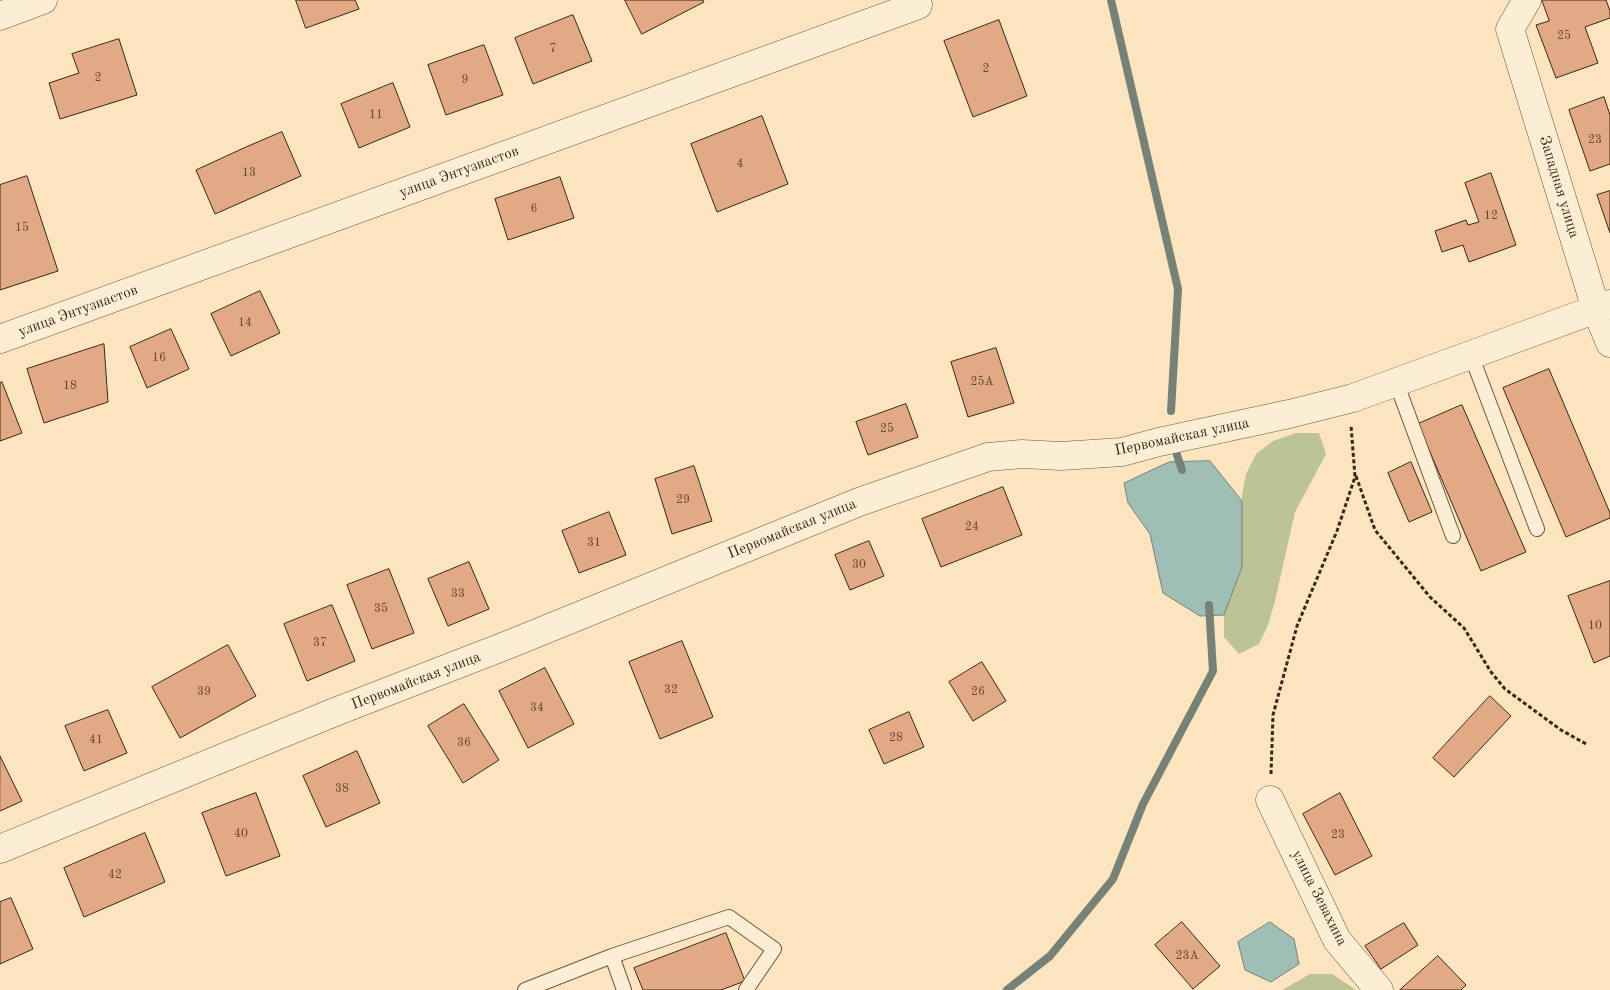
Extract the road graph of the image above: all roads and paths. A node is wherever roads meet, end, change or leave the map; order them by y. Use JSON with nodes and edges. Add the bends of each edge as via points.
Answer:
{"nodes":[{"id":1,"x":43,"y":0,"type":"edge"},
{"id":2,"x":1527,"y":0,"type":"edge"},
{"id":3,"x":918,"y":5,"type":"dead end"},
{"id":4,"x":0,"y":16,"type":"edge"},
{"id":5,"x":1603,"y":306,"type":"edge"},
{"id":6,"x":0,"y":340,"type":"edge"},
{"id":7,"x":1610,"y":344,"type":"edge"},
{"id":8,"x":1470,"y":355,"type":"junction"},
{"id":9,"x":1396,"y":382,"type":"junction"},
{"id":10,"x":1353,"y":398,"type":"junction"},
{"id":11,"x":1355,"y":471,"type":"junction"},
{"id":12,"x":1537,"y":529,"type":"dead end"},
{"id":13,"x":1453,"y":536,"type":"dead end"},
{"id":14,"x":1588,"y":745,"type":"dead end"},
{"id":15,"x":1270,"y":800,"type":"joint"},
{"id":16,"x":0,"y":849,"type":"edge"},
{"id":17,"x":612,"y":956,"type":"junction"},
{"id":18,"x":526,"y":990,"type":"edge"},
{"id":19,"x":624,"y":990,"type":"edge"},
{"id":20,"x":746,"y":990,"type":"edge"},
{"id":21,"x":1379,"y":990,"type":"edge"}],
"edges":[{"from":1,"to":4,"type":"street"},
{"from":2,"to":5,"type":"street","name":"Западная улица","via":[[1510,29]]},
{"from":3,"to":6,"type":"street","name":"улица Энтузиастов"},
{"from":5,"to":7,"type":"street","name":"Западная улица"},
{"from":5,"to":8,"type":"street","name":"Первомайская улица"},
{"from":8,"to":9,"type":"street","name":"Первомайская улица"},
{"from":8,"to":12,"type":"lane"},
{"from":9,"to":10,"type":"street","name":"Первомайская улица"},
{"from":9,"to":13,"type":"lane"},
{"from":10,"to":11,"type":"path","via":[[1350,414]]},
{"from":10,"to":16,"type":"street","name":"Первомайская улица","via":[[1122,452],[988,457],[859,502]]},
{"from":11,"to":14,"type":"path","via":[[1375,530],[1430,597],[1464,628],[1491,672],[1506,689],[1561,730]]},
{"from":11,"to":15,"type":"path","via":[[1337,531],[1297,626],[1272,715]]},
{"from":15,"to":21,"type":"street","name":"улица Зевахина","via":[[1337,940]]},
{"from":17,"to":18,"type":"lane"},
{"from":17,"to":19,"type":"lane"},
{"from":17,"to":20,"type":"lane","via":[[729,917],[774,949]]}]}
